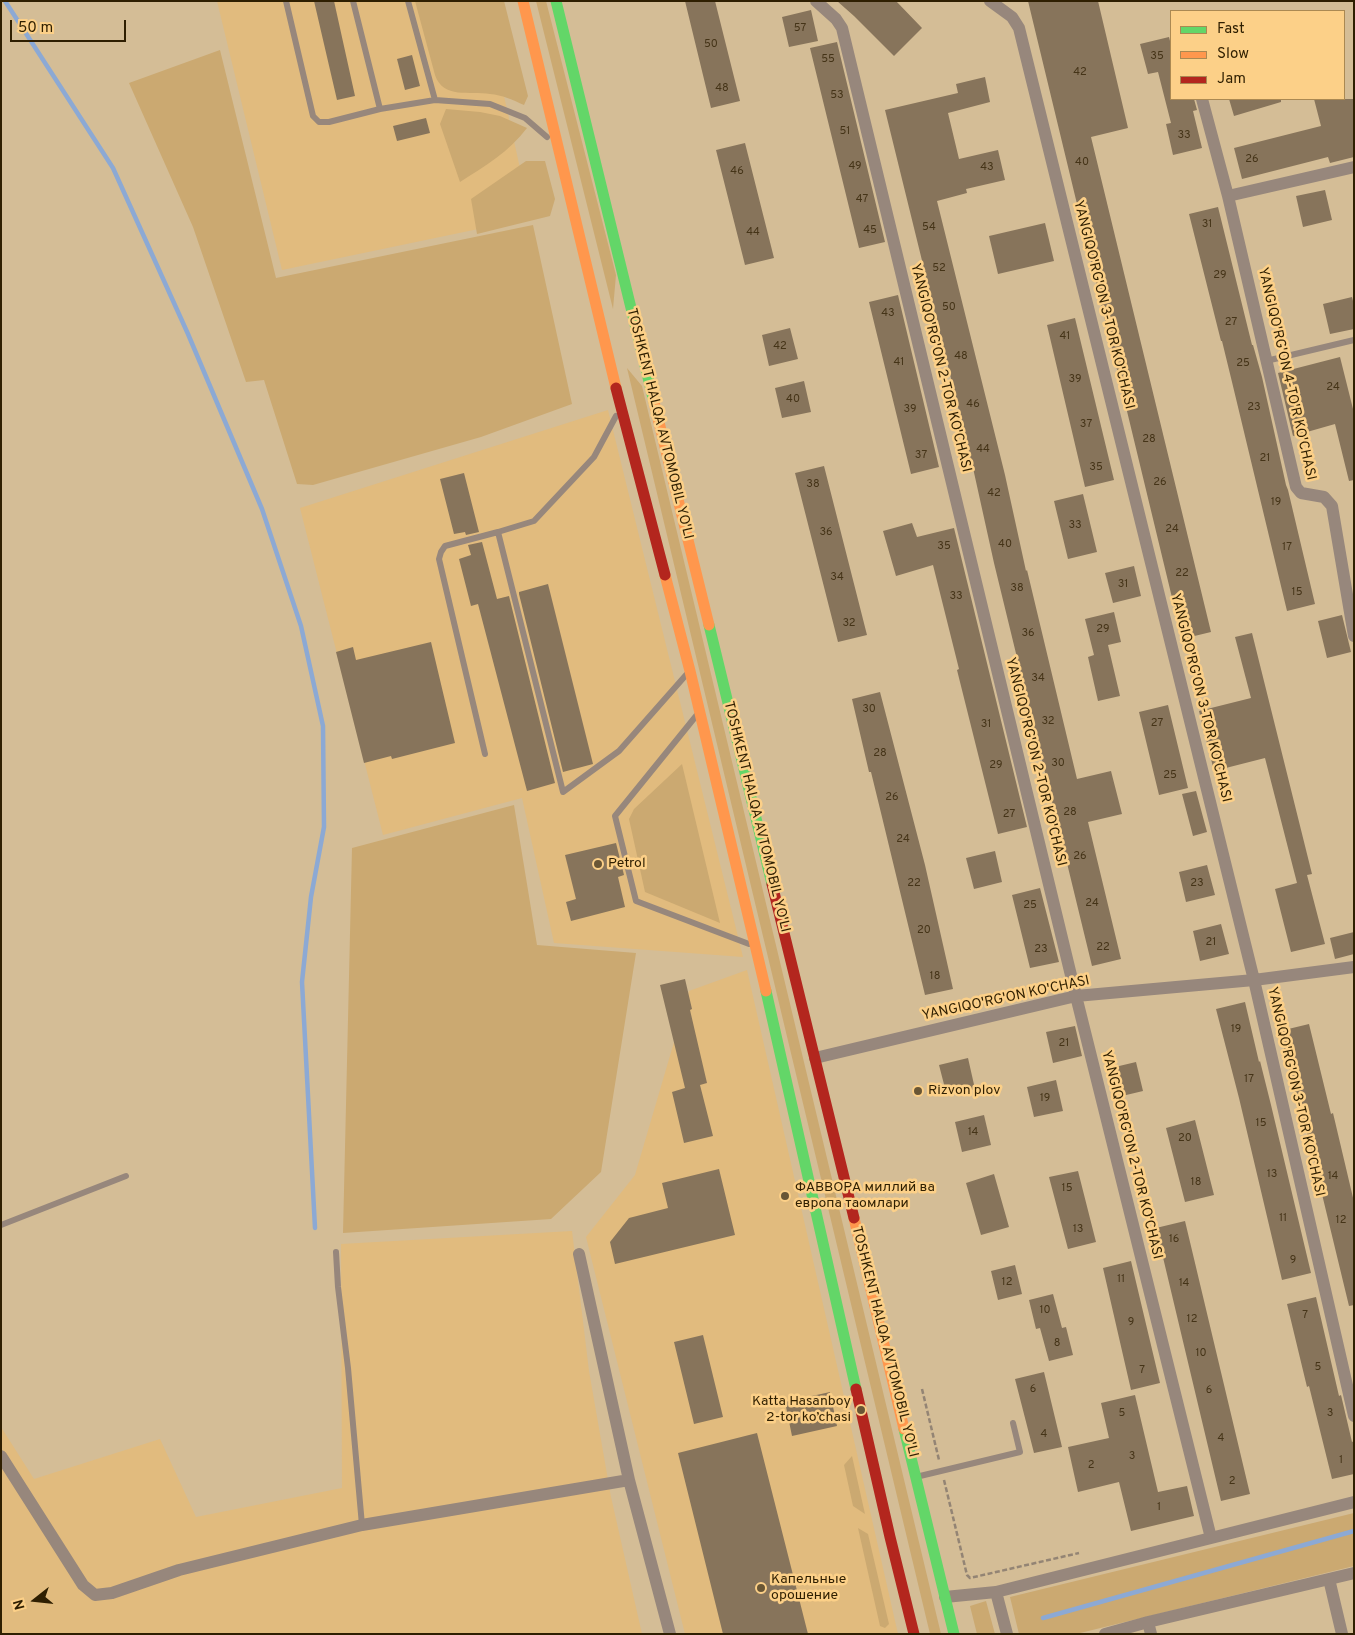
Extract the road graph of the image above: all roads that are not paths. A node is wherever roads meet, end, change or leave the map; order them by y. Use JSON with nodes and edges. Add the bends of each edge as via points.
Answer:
{"nodes":[{"id":1,"x":286,"y":1,"type":"edge"},
{"id":2,"x":353,"y":1,"type":"edge"},
{"id":3,"x":408,"y":1,"type":"edge"},
{"id":4,"x":523,"y":1,"type":"edge"},
{"id":5,"x":556,"y":1,"type":"edge"},
{"id":6,"x":816,"y":1,"type":"edge"},
{"id":7,"x":990,"y":1,"type":"edge"},
{"id":8,"x":435,"y":100,"type":"junction"},
{"id":9,"x":1202,"y":100,"type":"edge"},
{"id":10,"x":380,"y":109,"type":"junction"},
{"id":11,"x":560,"y":158,"type":"junction"},
{"id":12,"x":1354,"y":167,"type":"edge"},
{"id":13,"x":1228,"y":196,"type":"junction"},
{"id":14,"x":1354,"y":340,"type":"edge"},
{"id":15,"x":1266,"y":361,"type":"junction"},
{"id":16,"x":622,"y":407,"type":"junction"},
{"id":17,"x":498,"y":532,"type":"junction"},
{"id":18,"x":1354,"y":636,"type":"edge"},
{"id":19,"x":690,"y":671,"type":"junction"},
{"id":20,"x":700,"y":711,"type":"junction"},
{"id":21,"x":485,"y":754,"type":"dead end"},
{"id":22,"x":756,"y":947,"type":"junction"},
{"id":23,"x":1354,"y":967,"type":"edge"},
{"id":24,"x":1254,"y":980,"type":"junction"},
{"id":25,"x":1076,"y":996,"type":"junction"},
{"id":26,"x":816,"y":1058,"type":"junction"},
{"id":27,"x":126,"y":1176,"type":"dead end"},
{"id":28,"x":1,"y":1226,"type":"edge"},
{"id":29,"x":336,"y":1252,"type":"dead end"},
{"id":30,"x":579,"y":1254,"type":"dead end"},
{"id":31,"x":1354,"y":1416,"type":"edge"},
{"id":32,"x":1013,"y":1423,"type":"dead end"},
{"id":33,"x":1,"y":1456,"type":"edge"},
{"id":34,"x":916,"y":1477,"type":"junction"},
{"id":35,"x":629,"y":1480,"type":"junction"},
{"id":36,"x":1354,"y":1502,"type":"edge"},
{"id":37,"x":362,"y":1525,"type":"junction"},
{"id":38,"x":1210,"y":1538,"type":"junction"},
{"id":39,"x":1354,"y":1573,"type":"edge"},
{"id":40,"x":1329,"y":1579,"type":"junction"},
{"id":41,"x":996,"y":1592,"type":"junction"},
{"id":42,"x":945,"y":1597,"type":"junction"},
{"id":43,"x":1150,"y":1628,"type":"edge"},
{"id":44,"x":670,"y":1634,"type":"edge"},
{"id":45,"x":914,"y":1634,"type":"edge"},
{"id":46,"x":954,"y":1634,"type":"edge"},
{"id":47,"x":1007,"y":1634,"type":"edge"},
{"id":48,"x":1105,"y":1634,"type":"edge"},
{"id":49,"x":1342,"y":1634,"type":"edge"}],
"edges":[{"from":1,"to":10,"type":"lane","via":[[313,116],[319,122],[329,122]]},
{"from":2,"to":10,"type":"lane"},
{"from":3,"to":8,"type":"lane"},
{"from":4,"to":11,"type":"highway"},
{"from":5,"to":26,"type":"highway","name":"TOSHKENT HALQA AVTOMOBIL YO'LI","via":[[632,329]]},
{"from":6,"to":25,"type":"street","name":"YANGIQO'RG'ON 2-TOR KO'CHASI","via":[[842,28]]},
{"from":7,"to":24,"type":"street","name":"YANGIQO'RG'ON 3-TOR KO'CHASI","via":[[1012,17],[1018,28]]},
{"from":8,"to":10,"type":"lane"},
{"from":8,"to":11,"type":"lane","via":[[490,104],[525,118],[546,134]]},
{"from":9,"to":13,"type":"street","name":"YANGIQO'RG'ON 4-TO'R KO'CHASI"},
{"from":11,"to":16,"type":"highway","via":[[607,335]]},
{"from":12,"to":13,"type":"street"},
{"from":13,"to":15,"type":"street","name":"YANGIQO'RG'ON 4-TO'R KO'CHASI"},
{"from":14,"to":15,"type":"lane"},
{"from":15,"to":18,"type":"street","name":"YANGIQO'RG'ON 4-TO'R KO'CHASI","via":[[1296,487],[1300,493],[1324,497],[1332,506]]},
{"from":16,"to":17,"type":"lane","via":[[594,457],[534,521]]},
{"from":16,"to":19,"type":"highway"},
{"from":17,"to":19,"type":"lane","via":[[563,792],[619,751]]},
{"from":17,"to":21,"type":"lane","via":[[445,546],[440,552]]},
{"from":19,"to":20,"type":"highway"},
{"from":20,"to":22,"type":"highway"},
{"from":20,"to":22,"type":"lane","via":[[615,816],[617,826],[636,901]]},
{"from":22,"to":45,"type":"highway"},
{"from":23,"to":24,"type":"street","name":"YANGIQO'RG'ON KO'CHASI"},
{"from":24,"to":25,"type":"street","name":"YANGIQO'RG'ON KO'CHASI"},
{"from":24,"to":31,"type":"street","name":"YANGIQO'RG'ON 3-TOR KO'CHASI"},
{"from":25,"to":26,"type":"street","name":"YANGIQO'RG'ON KO'CHASI"},
{"from":25,"to":38,"type":"street","name":"YANGIQO'RG'ON 2-TOR KO'CHASI"},
{"from":26,"to":34,"type":"highway","name":"TOSHKENT HALQA AVTOMOBIL YO'LI"},
{"from":27,"to":28,"type":"lane"},
{"from":29,"to":37,"type":"lane"},
{"from":30,"to":35,"type":"street"},
{"from":32,"to":34,"type":"lane","via":[[1020,1452]]},
{"from":33,"to":37,"type":"street","via":[[83,1585],[95,1595],[112,1593],[179,1570]]},
{"from":34,"to":42,"type":"highway","name":"TOSHKENT HALQA AVTOMOBIL YO'LI"},
{"from":35,"to":37,"type":"street"},
{"from":35,"to":44,"type":"street"},
{"from":36,"to":38,"type":"street"},
{"from":38,"to":41,"type":"street"},
{"from":39,"to":40,"type":"street"},
{"from":40,"to":43,"type":"street"},
{"from":40,"to":49,"type":"street"},
{"from":41,"to":42,"type":"street"},
{"from":41,"to":47,"type":"street"},
{"from":42,"to":46,"type":"highway","name":"TOSHKENT HALQA AVTOMOBIL YO'LI"},
{"from":43,"to":48,"type":"street"}]}
